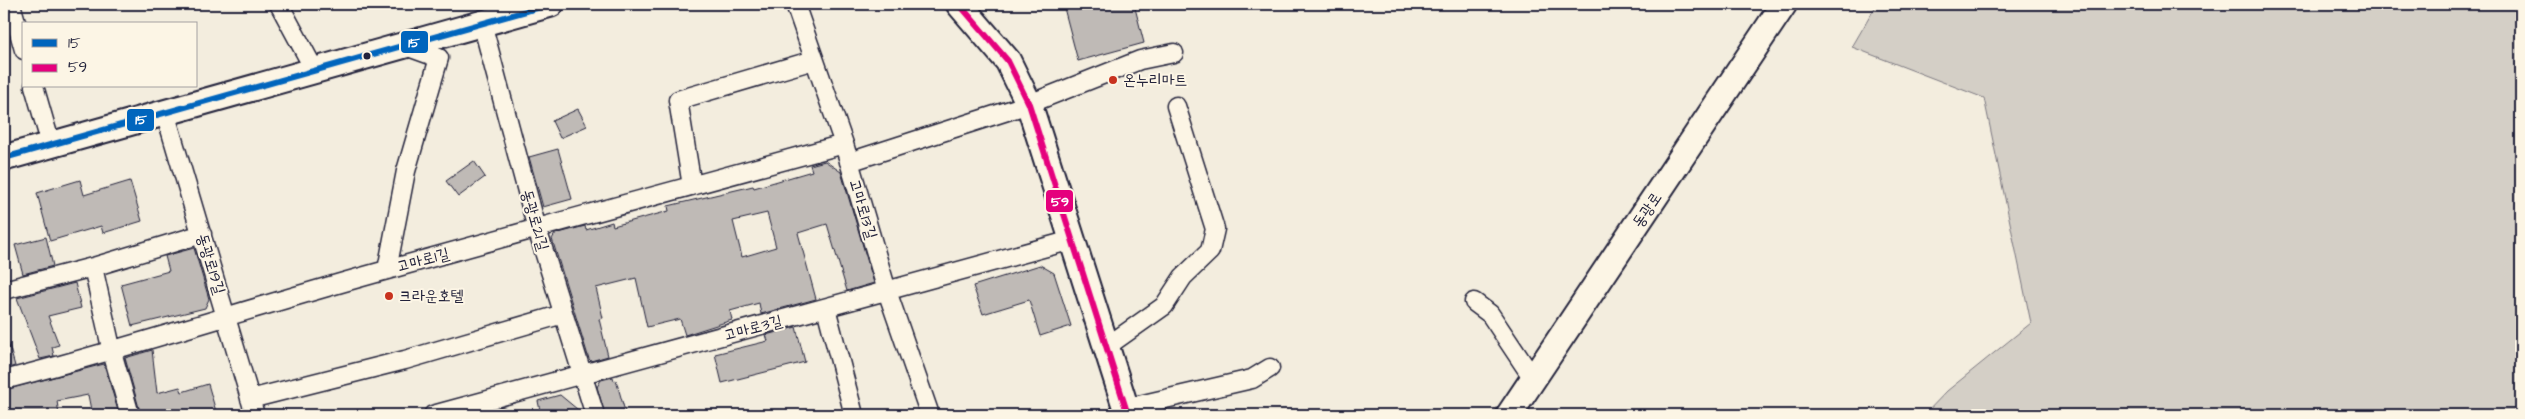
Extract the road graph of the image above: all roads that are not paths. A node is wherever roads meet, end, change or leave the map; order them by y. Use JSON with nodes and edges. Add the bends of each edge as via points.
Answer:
{"nodes":[{"id":1,"x":11,"y":4,"type":"edge"},
{"id":2,"x":279,"y":4,"type":"edge"},
{"id":3,"x":551,"y":4,"type":"edge"},
{"id":4,"x":795,"y":4,"type":"edge"},
{"id":5,"x":958,"y":4,"type":"edge"},
{"id":6,"x":1784,"y":4,"type":"edge"},
{"id":7,"x":482,"y":23,"type":"junction"},
{"id":8,"x":22,"y":43,"type":"edge"},
{"id":9,"x":403,"y":45,"type":"junction"},
{"id":10,"x":1174,"y":53,"type":"dead end"},
{"id":11,"x":814,"y":60,"type":"junction"},
{"id":12,"x":315,"y":71,"type":"junction"},
{"id":13,"x":35,"y":88,"type":"edge"},
{"id":14,"x":1029,"y":104,"type":"junction"},
{"id":15,"x":1176,"y":106,"type":"dead end"},
{"id":16,"x":166,"y":112,"type":"junction"},
{"id":17,"x":844,"y":144,"type":"junction"},
{"id":18,"x":51,"y":145,"type":"junction"},
{"id":19,"x":4,"y":158,"type":"edge"},
{"id":20,"x":849,"y":162,"type":"junction"},
{"id":21,"x":692,"y":186,"type":"junction"},
{"id":22,"x":537,"y":229,"type":"junction"},
{"id":23,"x":202,"y":234,"type":"junction"},
{"id":24,"x":1072,"y":240,"type":"junction"},
{"id":25,"x":93,"y":266,"type":"junction"},
{"id":26,"x":387,"y":270,"type":"junction"},
{"id":27,"x":4,"y":290,"type":"edge"},
{"id":28,"x":888,"y":291,"type":"junction"},
{"id":29,"x":1474,"y":302,"type":"dead end"},
{"id":30,"x":826,"y":308,"type":"junction"},
{"id":31,"x":563,"y":314,"type":"junction"},
{"id":32,"x":227,"y":316,"type":"junction"},
{"id":33,"x":1106,"y":347,"type":"junction"},
{"id":34,"x":112,"y":352,"type":"junction"},
{"id":35,"x":1270,"y":368,"type":"dead end"},
{"id":36,"x":582,"y":374,"type":"junction"},
{"id":37,"x":4,"y":380,"type":"edge"},
{"id":38,"x":1534,"y":380,"type":"junction"},
{"id":39,"x":253,"y":407,"type":"edge"},
{"id":40,"x":1127,"y":412,"type":"edge"},
{"id":41,"x":130,"y":415,"type":"edge"},
{"id":42,"x":433,"y":415,"type":"edge"},
{"id":43,"x":594,"y":415,"type":"edge"},
{"id":44,"x":854,"y":415,"type":"edge"},
{"id":45,"x":930,"y":415,"type":"edge"},
{"id":46,"x":1509,"y":415,"type":"edge"}],
"edges":[{"from":1,"to":8,"type":"street"},
{"from":2,"to":12,"type":"street"},
{"from":3,"to":7,"type":"main road"},
{"from":4,"to":11,"type":"street","name":"고마로13길"},
{"from":5,"to":14,"type":"main road","via":[[1008,61]]},
{"from":6,"to":38,"type":"main road","name":"동광로"},
{"from":7,"to":9,"type":"main road"},
{"from":7,"to":22,"type":"street","name":"동광로21길"},
{"from":9,"to":12,"type":"main road"},
{"from":9,"to":26,"type":"street","via":[[439,58],[406,171]]},
{"from":10,"to":14,"type":"street","via":[[1140,60]]},
{"from":11,"to":17,"type":"street","name":"고마로13길"},
{"from":11,"to":21,"type":"street","via":[[678,100]]},
{"from":12,"to":16,"type":"main road"},
{"from":13,"to":18,"type":"street"},
{"from":14,"to":20,"type":"street"},
{"from":14,"to":24,"type":"main road"},
{"from":15,"to":33,"type":"street","via":[[1216,229],[1210,250],[1183,276],[1164,306]]},
{"from":16,"to":18,"type":"main road"},
{"from":16,"to":23,"type":"street","name":"동광로19길"},
{"from":17,"to":20,"type":"street","name":"고마로13길"},
{"from":17,"to":21,"type":"street","name":"고마로1길"},
{"from":18,"to":19,"type":"main road"},
{"from":20,"to":28,"type":"street","name":"고마로13길"},
{"from":21,"to":22,"type":"street","name":"고마로1길"},
{"from":22,"to":26,"type":"street","name":"고마로1길"},
{"from":22,"to":31,"type":"street","name":"동광로21길"},
{"from":23,"to":25,"type":"street"},
{"from":23,"to":32,"type":"street","name":"동광로19길"},
{"from":24,"to":28,"type":"street","name":"고마로3길"},
{"from":24,"to":33,"type":"main road"},
{"from":25,"to":27,"type":"street"},
{"from":25,"to":34,"type":"street"},
{"from":26,"to":32,"type":"street","name":"고마로1길"},
{"from":28,"to":30,"type":"street","name":"고마로3길"},
{"from":28,"to":45,"type":"street","name":"고마로13길"},
{"from":29,"to":38,"type":"street","via":[[1490,314]]},
{"from":30,"to":36,"type":"street","name":"고마로3길"},
{"from":30,"to":44,"type":"street"},
{"from":31,"to":36,"type":"street","name":"동광로21길"},
{"from":31,"to":39,"type":"street"},
{"from":32,"to":34,"type":"street","name":"고마로1길"},
{"from":32,"to":39,"type":"street","name":"동광로19길"},
{"from":33,"to":40,"type":"main road"},
{"from":34,"to":37,"type":"street","name":"고마로1길"},
{"from":34,"to":41,"type":"street"},
{"from":35,"to":40,"type":"street","via":[[1252,378]]},
{"from":36,"to":42,"type":"street","name":"고마로3길"},
{"from":36,"to":43,"type":"street","name":"동광로21길"},
{"from":38,"to":46,"type":"main road","name":"동광로"}]}
